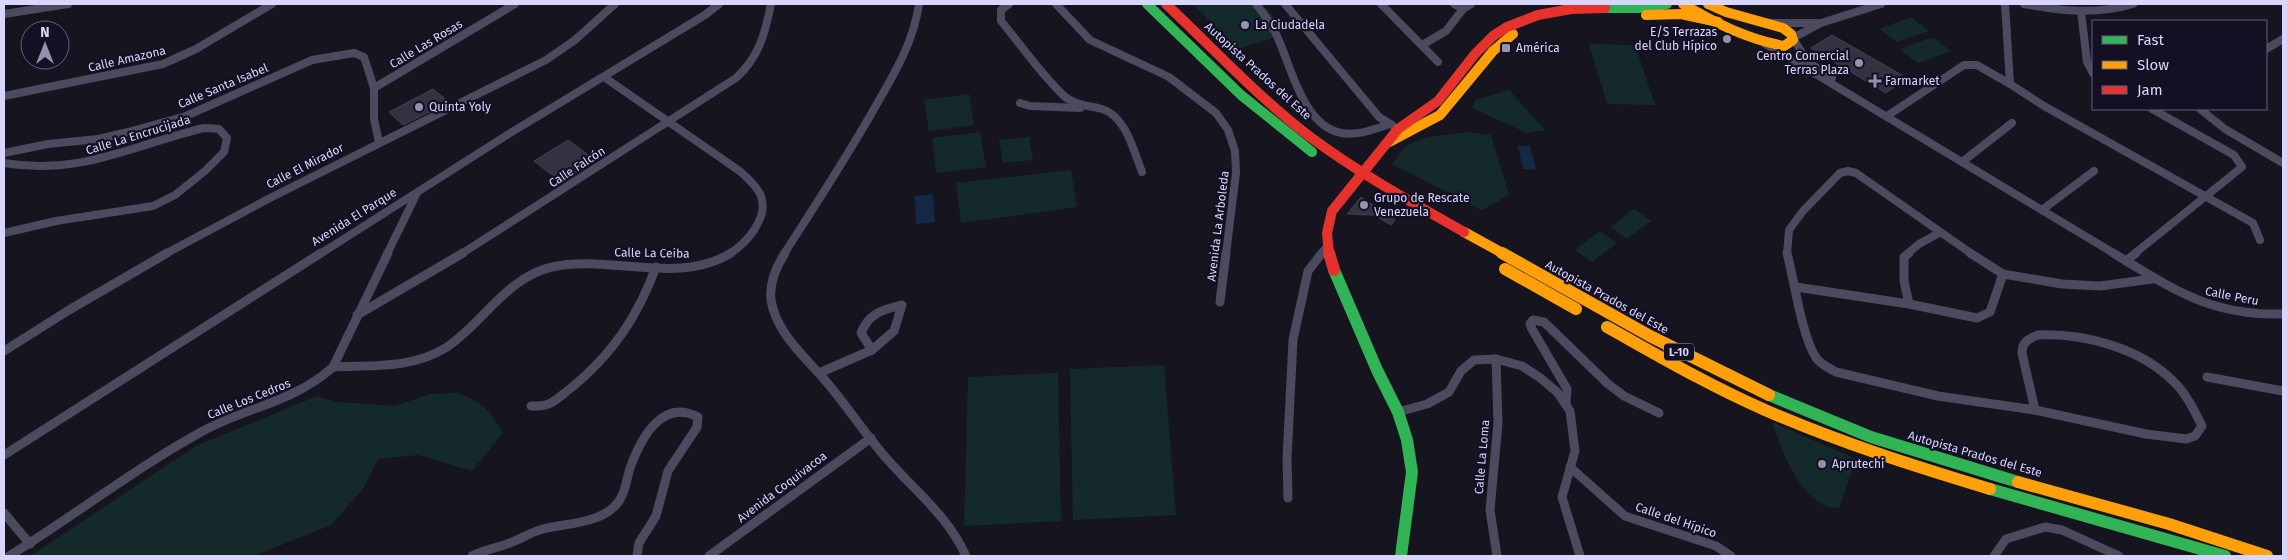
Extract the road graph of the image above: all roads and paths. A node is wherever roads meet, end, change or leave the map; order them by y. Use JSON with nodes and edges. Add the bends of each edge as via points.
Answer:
{"nodes":[{"id":1,"x":68,"y":4,"type":"edge"},
{"id":2,"x":272,"y":4,"type":"edge"},
{"id":3,"x":515,"y":4,"type":"edge"},
{"id":4,"x":615,"y":4,"type":"edge"},
{"id":5,"x":719,"y":4,"type":"edge"},
{"id":6,"x":771,"y":4,"type":"edge"},
{"id":7,"x":919,"y":4,"type":"edge"},
{"id":8,"x":1009,"y":4,"type":"edge"},
{"id":9,"x":1056,"y":4,"type":"edge"},
{"id":10,"x":1147,"y":4,"type":"edge"},
{"id":11,"x":1166,"y":4,"type":"edge"},
{"id":12,"x":1256,"y":4,"type":"edge"},
{"id":13,"x":1285,"y":4,"type":"edge"},
{"id":14,"x":1381,"y":4,"type":"edge"},
{"id":15,"x":1454,"y":4,"type":"edge"},
{"id":16,"x":1471,"y":4,"type":"edge"},
{"id":17,"x":1683,"y":4,"type":"edge"},
{"id":18,"x":1695,"y":4,"type":"edge"},
{"id":19,"x":1881,"y":4,"type":"edge"},
{"id":20,"x":2005,"y":4,"type":"edge"},
{"id":21,"x":2024,"y":4,"type":"edge"},
{"id":22,"x":2133,"y":4,"type":"edge"},
{"id":23,"x":1660,"y":5,"type":"edge"},
{"id":24,"x":1713,"y":7,"type":"edge"},
{"id":25,"x":1464,"y":8,"type":"junction"},
{"id":26,"x":2081,"y":11,"type":"junction"},
{"id":27,"x":4,"y":14,"type":"edge"},
{"id":28,"x":1718,"y":22,"type":"junction"},
{"id":29,"x":1766,"y":23,"type":"junction"},
{"id":30,"x":1821,"y":23,"type":"junction"},
{"id":31,"x":1793,"y":38,"type":"junction"},
{"id":32,"x":2283,"y":39,"type":"edge"},
{"id":33,"x":1764,"y":43,"type":"junction"},
{"id":34,"x":1422,"y":45,"type":"junction"},
{"id":35,"x":2267,"y":48,"type":"edge"},
{"id":36,"x":1438,"y":62,"type":"dead end"},
{"id":37,"x":2092,"y":71,"type":"edge"},
{"id":38,"x":604,"y":77,"type":"junction"},
{"id":39,"x":2010,"y":84,"type":"junction"},
{"id":40,"x":374,"y":88,"type":"junction"},
{"id":41,"x":1062,"y":94,"type":"junction"},
{"id":42,"x":4,"y":96,"type":"edge"},
{"id":43,"x":1020,"y":103,"type":"dead end"},
{"id":44,"x":1050,"y":108,"type":"junction"},
{"id":45,"x":1088,"y":108,"type":"junction"},
{"id":46,"x":2154,"y":110,"type":"edge"},
{"id":47,"x":2201,"y":110,"type":"edge"},
{"id":48,"x":2208,"y":110,"type":"edge"},
{"id":49,"x":1885,"y":115,"type":"junction"},
{"id":50,"x":670,"y":121,"type":"junction"},
{"id":51,"x":2012,"y":123,"type":"dead end"},
{"id":52,"x":1398,"y":128,"type":"junction"},
{"id":53,"x":379,"y":142,"type":"junction"},
{"id":54,"x":2252,"y":143,"type":"junction"},
{"id":55,"x":4,"y":153,"type":"edge"},
{"id":56,"x":1962,"y":162,"type":"junction"},
{"id":57,"x":4,"y":163,"type":"edge"},
{"id":58,"x":2283,"y":163,"type":"edge"},
{"id":59,"x":1142,"y":172,"type":"dead end"},
{"id":60,"x":2094,"y":172,"type":"dead end"},
{"id":61,"x":417,"y":193,"type":"junction"},
{"id":62,"x":2204,"y":197,"type":"junction"},
{"id":63,"x":2042,"y":210,"type":"junction"},
{"id":64,"x":4,"y":233,"type":"edge"},
{"id":65,"x":1939,"y":233,"type":"junction"},
{"id":66,"x":2260,"y":240,"type":"dead end"},
{"id":67,"x":1329,"y":244,"type":"junction"},
{"id":68,"x":1477,"y":253,"type":"dead end"},
{"id":69,"x":2126,"y":261,"type":"junction"},
{"id":70,"x":1494,"y":262,"type":"dead end"},
{"id":71,"x":656,"y":267,"type":"junction"},
{"id":72,"x":2003,"y":274,"type":"junction"},
{"id":73,"x":2152,"y":279,"type":"junction"},
{"id":74,"x":1796,"y":287,"type":"junction"},
{"id":75,"x":1220,"y":302,"type":"dead end"},
{"id":76,"x":1909,"y":304,"type":"junction"},
{"id":77,"x":2283,"y":314,"type":"edge"},
{"id":78,"x":356,"y":316,"type":"junction"},
{"id":79,"x":4,"y":350,"type":"edge"},
{"id":80,"x":872,"y":350,"type":"junction"},
{"id":81,"x":1496,"y":359,"type":"junction"},
{"id":82,"x":333,"y":368,"type":"junction"},
{"id":83,"x":819,"y":373,"type":"junction"},
{"id":84,"x":2207,"y":377,"type":"dead end"},
{"id":85,"x":2283,"y":390,"type":"edge"},
{"id":86,"x":1566,"y":403,"type":"junction"},
{"id":87,"x":531,"y":406,"type":"dead end"},
{"id":88,"x":2035,"y":410,"type":"junction"},
{"id":89,"x":1398,"y":412,"type":"junction"},
{"id":90,"x":1659,"y":413,"type":"dead end"},
{"id":91,"x":871,"y":438,"type":"junction"},
{"id":92,"x":4,"y":454,"type":"edge"},
{"id":93,"x":1570,"y":467,"type":"junction"},
{"id":94,"x":1288,"y":498,"type":"dead end"},
{"id":95,"x":4,"y":513,"type":"edge"},
{"id":96,"x":30,"y":544,"type":"junction"},
{"id":97,"x":9,"y":556,"type":"edge"},
{"id":98,"x":472,"y":556,"type":"edge"},
{"id":99,"x":637,"y":556,"type":"edge"},
{"id":100,"x":709,"y":556,"type":"edge"},
{"id":101,"x":966,"y":556,"type":"edge"},
{"id":102,"x":1401,"y":556,"type":"edge"},
{"id":103,"x":1497,"y":556,"type":"edge"},
{"id":104,"x":1580,"y":556,"type":"edge"},
{"id":105,"x":1731,"y":556,"type":"edge"},
{"id":106,"x":1994,"y":556,"type":"edge"},
{"id":107,"x":2119,"y":556,"type":"edge"},
{"id":108,"x":2225,"y":556,"type":"edge"},
{"id":109,"x":2267,"y":556,"type":"edge"}],
"edges":[{"from":1,"to":27,"type":"street"},
{"from":2,"to":42,"type":"street","name":"Calle Amazona","via":[[196,49],[163,64]]},
{"from":3,"to":40,"type":"street","name":"Calle Las Rosas"},
{"from":4,"to":53,"type":"street","name":"Calle El Mirador","via":[[575,40],[546,60]]},
{"from":5,"to":38,"type":"street","name":"Avenida El Parque"},
{"from":6,"to":50,"type":"street","name":"Calle Falcón","via":[[762,43],[748,68]]},
{"from":7,"to":83,"type":"street","via":[[916,22],[896,68],[863,130],[778,264],[770,283],[772,305],[782,326],[801,355]]},
{"from":8,"to":41,"type":"street","via":[[1001,10],[1001,21]]},
{"from":9,"to":75,"type":"street","name":"Avenida La Arboleda","via":[[1083,34],[1098,45],[1169,76],[1216,113],[1228,130],[1235,151],[1236,173]]},
{"from":10,"to":68,"type":"main road","via":[[1275,125],[1345,174]]},
{"from":11,"to":109,"type":"main road","name":"Autopista Prados del Este","number":"L-10","via":[[1288,119],[1351,165],[1600,310],[1710,368],[1764,394],[1878,439]]},
{"from":12,"to":52,"type":"street","via":[[1271,21],[1302,99],[1320,121],[1335,131]]},
{"from":13,"to":52,"type":"street","via":[[1379,117]]},
{"from":14,"to":34,"type":"street"},
{"from":15,"to":25,"type":"street"},
{"from":16,"to":25,"type":"street"},
{"from":17,"to":28,"type":"main road"},
{"from":18,"to":24,"type":"main road"},
{"from":19,"to":30,"type":"street"},
{"from":20,"to":39,"type":"street"},
{"from":21,"to":26,"type":"street"},
{"from":22,"to":26,"type":"street","via":[[2108,12]]},
{"from":23,"to":52,"type":"main road","via":[[1637,9],[1573,9],[1520,22],[1488,40],[1438,101]]},
{"from":24,"to":29,"type":"main road"},
{"from":25,"to":34,"type":"street","via":[[1446,31]]},
{"from":26,"to":37,"type":"street","via":[[2087,62]]},
{"from":28,"to":33,"type":"main road"},
{"from":28,"to":52,"type":"main road","via":[[1675,14],[1580,16],[1536,24],[1512,34],[1499,44],[1448,107],[1429,122]]},
{"from":29,"to":30,"type":"street"},
{"from":29,"to":31,"type":"main road","via":[[1784,28]]},
{"from":30,"to":31,"type":"street"},
{"from":31,"to":33,"type":"main road","via":[[1784,46]]},
{"from":31,"to":49,"type":"street","via":[[1807,61]]},
{"from":32,"to":35,"type":"street"},
{"from":33,"to":49,"type":"street"},
{"from":34,"to":36,"type":"street"},
{"from":38,"to":50,"type":"street","name":"Calle La Ceiba"},
{"from":38,"to":61,"type":"street","name":"Avenida El Parque"},
{"from":39,"to":49,"type":"street","via":[[1976,65],[1964,65]]},
{"from":39,"to":62,"type":"street"},
{"from":40,"to":53,"type":"street","name":"Calle Santa Isabel","via":[[374,120]]},
{"from":40,"to":55,"type":"street","name":"Calle Santa Isabel","via":[[364,57],[337,55],[312,60],[186,116],[156,125],[98,139]]},
{"from":41,"to":44,"type":"street"},
{"from":41,"to":45,"type":"street","via":[[1077,105]]},
{"from":43,"to":44,"type":"street"},
{"from":44,"to":45,"type":"street"},
{"from":45,"to":59,"type":"street","via":[[1105,110],[1116,117]]},
{"from":46,"to":62,"type":"street","via":[[2234,155],[2241,163],[2242,167]]},
{"from":47,"to":54,"type":"street"},
{"from":48,"to":54,"type":"street","via":[[2247,136]]},
{"from":49,"to":56,"type":"street","name":"Calle Peru"},
{"from":50,"to":71,"type":"street","name":"Calle La Ceiba","via":[[741,172],[760,190],[764,202],[762,214],[748,240],[725,259],[704,266]]},
{"from":50,"to":78,"type":"street","name":"Calle Falcón","via":[[465,252]]},
{"from":51,"to":56,"type":"street"},
{"from":52,"to":67,"type":"main road","via":[[1332,212]]},
{"from":53,"to":79,"type":"street","name":"Calle El Mirador","via":[[160,255]]},
{"from":54,"to":58,"type":"street"},
{"from":56,"to":63,"type":"street","name":"Calle Peru"},
{"from":57,"to":64,"type":"street","name":"Calle La Encrucijada","via":[[35,168],[66,166],[204,128],[219,129],[227,138],[224,152],[205,171],[175,195],[153,206],[56,221]]},
{"from":60,"to":63,"type":"street"},
{"from":61,"to":78,"type":"street","name":"Calle Los Cedros"},
{"from":61,"to":92,"type":"street","name":"Avenida El Parque"},
{"from":62,"to":66,"type":"street","via":[[2253,223]]},
{"from":62,"to":69,"type":"street"},
{"from":63,"to":69,"type":"street","name":"Calle Peru"},
{"from":65,"to":72,"type":"street"},
{"from":65,"to":74,"type":"street","via":[[1856,173],[1840,173],[1789,230],[1787,253]]},
{"from":65,"to":76,"type":"street","via":[[1904,257],[1904,281]]},
{"from":67,"to":89,"type":"main road","via":[[1339,284]]},
{"from":67,"to":94,"type":"street","via":[[1308,271],[1294,340],[1287,458]]},
{"from":69,"to":73,"type":"street","name":"Calle Peru"},
{"from":70,"to":108,"type":"main road","name":"Autopista Prados del Este","number":"L-10","via":[[1714,386],[1815,430],[1926,470]]},
{"from":71,"to":82,"type":"street","name":"Calle La Ceiba","via":[[589,264],[551,267],[517,284],[468,331],[431,356],[407,364]]},
{"from":71,"to":87,"type":"street","via":[[642,306],[605,357],[580,382],[547,406]]},
{"from":72,"to":73,"type":"street","via":[[2062,284],[2100,286]]},
{"from":72,"to":76,"type":"street","via":[[1990,312],[1977,318]]},
{"from":73,"to":77,"type":"street","name":"Calle Peru","via":[[2198,302],[2234,312],[2268,316]]},
{"from":74,"to":76,"type":"street"},
{"from":74,"to":88,"type":"street","via":[[1801,320],[1816,358],[1836,372],[1938,396]]},
{"from":78,"to":82,"type":"street","name":"Calle Los Cedros"},
{"from":80,"to":80,"type":"street","via":[[861,332],[864,322],[874,312],[902,305],[894,331]]},
{"from":80,"to":83,"type":"street"},
{"from":81,"to":86,"type":"street","via":[[1522,366],[1557,392]]},
{"from":81,"to":89,"type":"street","via":[[1474,360],[1461,371],[1449,392],[1427,404]]},
{"from":81,"to":103,"type":"street","name":"Calle La Loma","via":[[1498,423],[1490,510]]},
{"from":82,"to":96,"type":"street","name":"Calle Los Cedros","via":[[297,394],[202,432]]},
{"from":83,"to":91,"type":"street"},
{"from":84,"to":85,"type":"street"},
{"from":86,"to":90,"type":"street","via":[[1567,389],[1532,329],[1530,324],[1533,320],[1544,322],[1624,396]]},
{"from":86,"to":93,"type":"street","via":[[1575,451]]},
{"from":88,"to":88,"type":"street","via":[[2146,434],[2186,439],[2195,436],[2202,426],[2194,409],[2170,377],[2124,350],[2064,334],[2028,338],[2022,345]]},
{"from":89,"to":102,"type":"main road","via":[[1412,472]]},
{"from":91,"to":100,"type":"street","name":"Avenida Coquivacoa"},
{"from":91,"to":101,"type":"street","via":[[886,458],[937,508]]},
{"from":93,"to":104,"type":"street","via":[[1562,498]]},
{"from":93,"to":105,"type":"street","name":"Calle del Hípico","via":[[1625,516],[1716,546]]},
{"from":95,"to":96,"type":"street"},
{"from":96,"to":97,"type":"street","name":"Calle Los Cedros"},
{"from":98,"to":99,"type":"street","via":[[526,535],[585,520],[612,508],[622,497],[630,468],[654,424],[665,414],[678,409],[691,411],[698,417],[697,427],[668,471],[656,516],[639,542]]},
{"from":106,"to":107,"type":"street","via":[[2006,539],[2045,526],[2062,530]]}]}
